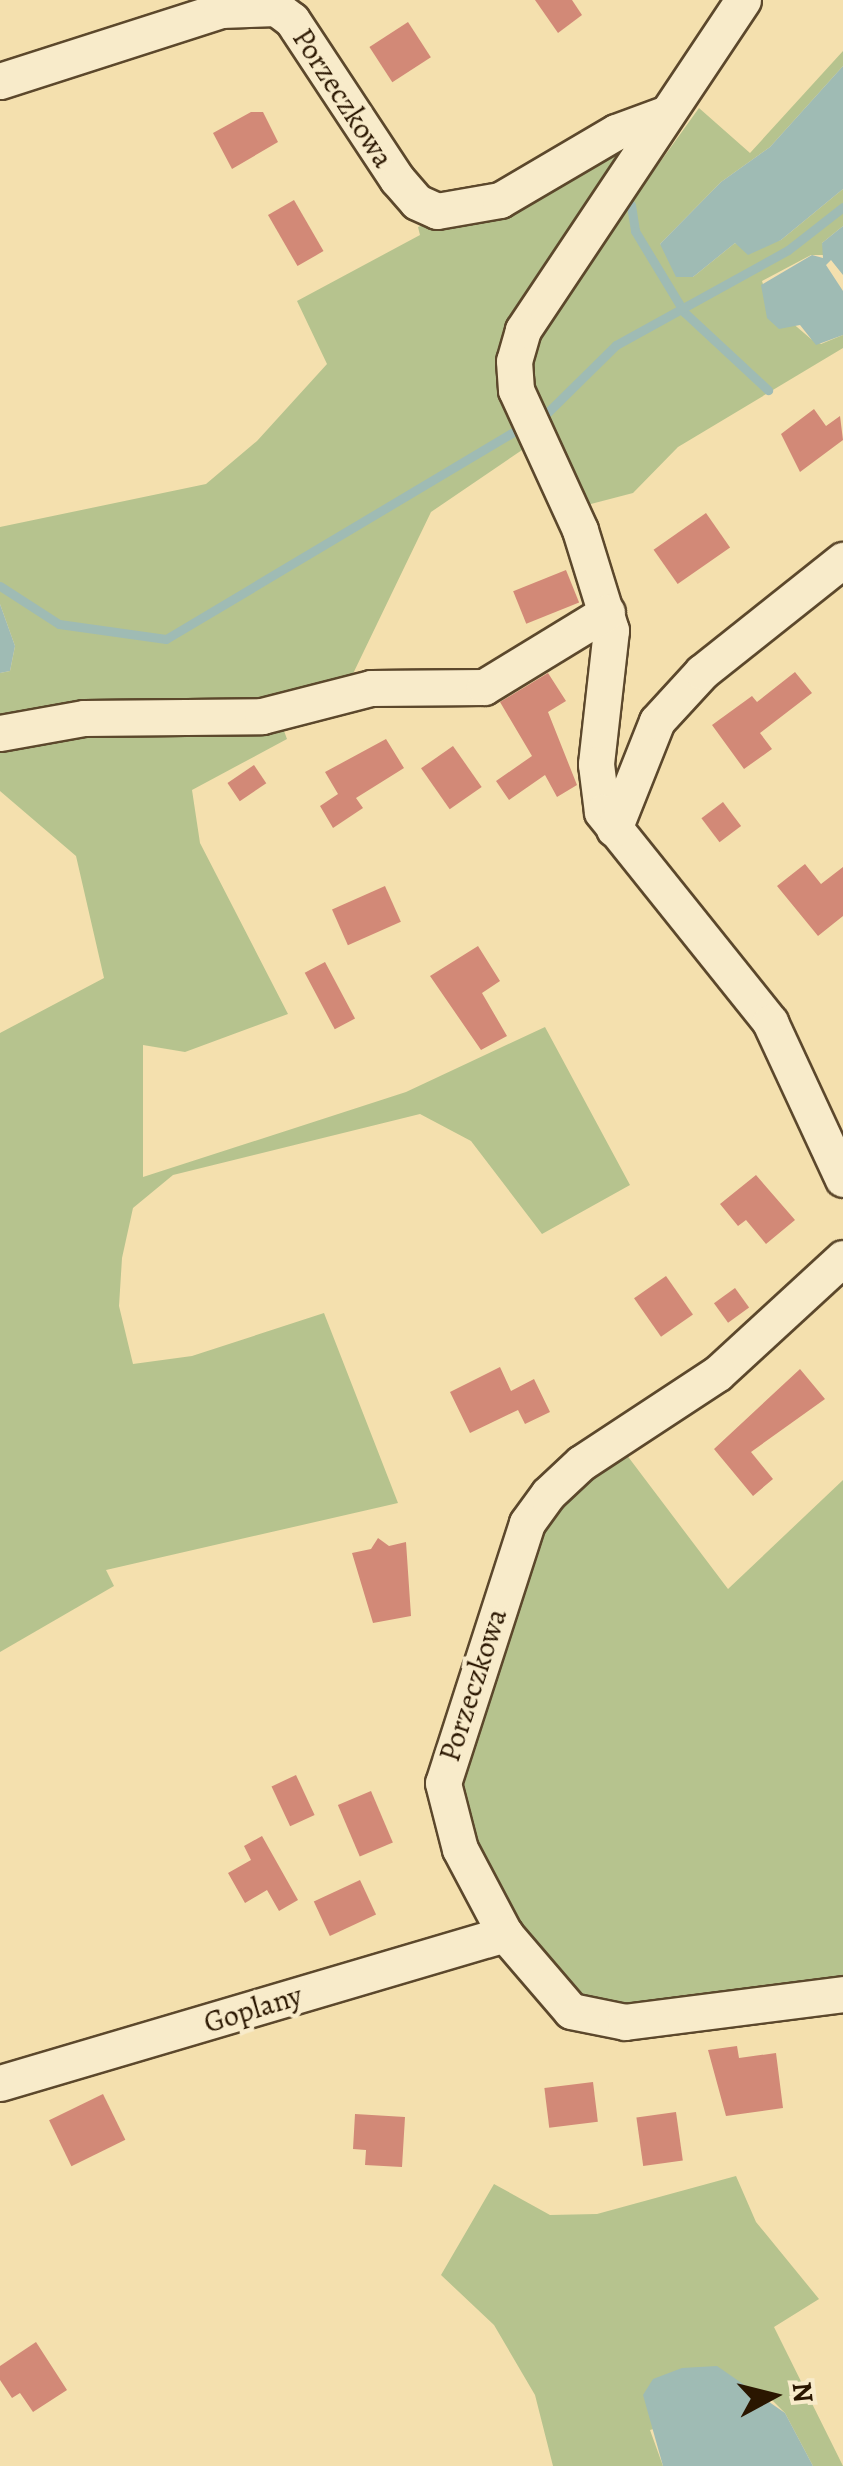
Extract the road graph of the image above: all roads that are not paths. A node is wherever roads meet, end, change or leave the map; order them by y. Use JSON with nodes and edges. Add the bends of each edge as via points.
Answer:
{"nodes":[{"id":1,"x":743,"y":0,"type":"edge"},
{"id":2,"x":0,"y":82,"type":"edge"},
{"id":3,"x":665,"y":114,"type":"junction"},
{"id":4,"x":843,"y":560,"type":"edge"},
{"id":5,"x":608,"y":612,"type":"junction"},
{"id":6,"x":0,"y":733,"type":"edge"},
{"id":7,"x":614,"y":830,"type":"junction"},
{"id":8,"x":843,"y":1179,"type":"edge"},
{"id":9,"x":843,"y":1258,"type":"edge"},
{"id":10,"x":505,"y":1934,"type":"junction"},
{"id":11,"x":843,"y":1994,"type":"edge"},
{"id":12,"x":0,"y":2083,"type":"edge"}],
"edges":[{"from":1,"to":3,"type":"street"},
{"from":2,"to":3,"type":"street","name":"Porzeczkowa","via":[[221,10],[276,8],[292,20],[397,179],[417,202],[437,211],[500,200],[616,132]]},
{"from":3,"to":5,"type":"street","via":[[524,330],[514,361],[516,390],[580,530]]},
{"from":4,"to":7,"type":"street","via":[[702,672],[657,721]]},
{"from":5,"to":6,"type":"street","via":[[484,686],[371,688],[262,716],[84,718]]},
{"from":5,"to":7,"type":"street","via":[[596,778],[602,812]]},
{"from":7,"to":8,"type":"street","via":[[770,1022]]},
{"from":9,"to":10,"type":"street","name":"Porzeczkowa","via":[[718,1374],[581,1464],[528,1523],[443,1783],[460,1850]]},
{"from":10,"to":11,"type":"street","name":"Porzeczkowa","via":[[537,1976],[588,2019],[625,2022]]},
{"from":10,"to":12,"type":"street","name":"Goplany"}]}
